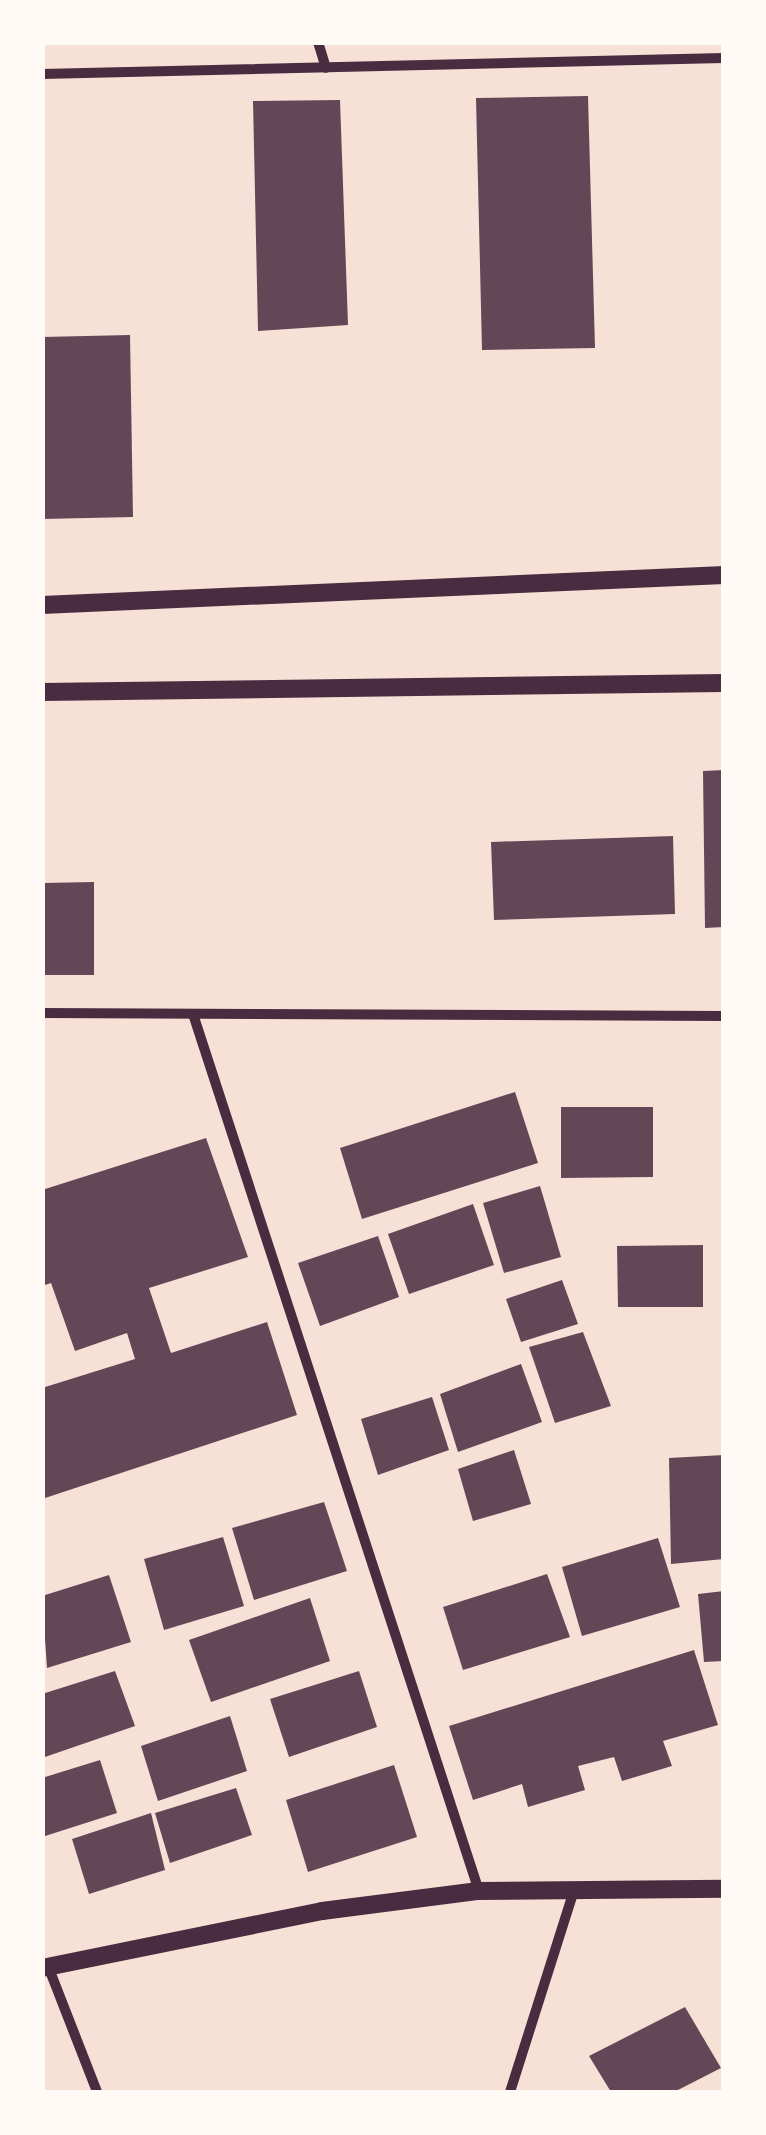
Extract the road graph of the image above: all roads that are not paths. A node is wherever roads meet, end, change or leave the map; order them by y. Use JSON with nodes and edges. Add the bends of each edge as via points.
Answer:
{"nodes":[{"id":1,"x":318,"y":42,"type":"edge"},
{"id":2,"x":724,"y":58,"type":"edge"},
{"id":3,"x":326,"y":68,"type":"junction"},
{"id":4,"x":42,"y":74,"type":"edge"},
{"id":5,"x":724,"y":575,"type":"edge"},
{"id":6,"x":42,"y":605,"type":"edge"},
{"id":7,"x":724,"y":683,"type":"edge"},
{"id":8,"x":42,"y":692,"type":"edge"},
{"id":9,"x":42,"y":1013,"type":"edge"},
{"id":10,"x":193,"y":1014,"type":"junction"},
{"id":11,"x":724,"y":1016,"type":"edge"},
{"id":12,"x":724,"y":1889,"type":"edge"},
{"id":13,"x":574,"y":1890,"type":"junction"},
{"id":14,"x":479,"y":1891,"type":"junction"},
{"id":15,"x":45,"y":1967,"type":"edge"},
{"id":16,"x":97,"y":2092,"type":"edge"},
{"id":17,"x":510,"y":2092,"type":"edge"}],
"edges":[{"from":1,"to":3,"type":"street"},
{"from":2,"to":3,"type":"street"},
{"from":3,"to":4,"type":"street"},
{"from":5,"to":6,"type":"street"},
{"from":7,"to":8,"type":"street"},
{"from":9,"to":10,"type":"street"},
{"from":10,"to":11,"type":"street"},
{"from":10,"to":14,"type":"street"},
{"from":12,"to":13,"type":"street"},
{"from":13,"to":14,"type":"street"},
{"from":13,"to":17,"type":"street"},
{"from":14,"to":15,"type":"street","via":[[322,1911]]},
{"from":15,"to":16,"type":"street"}]}
